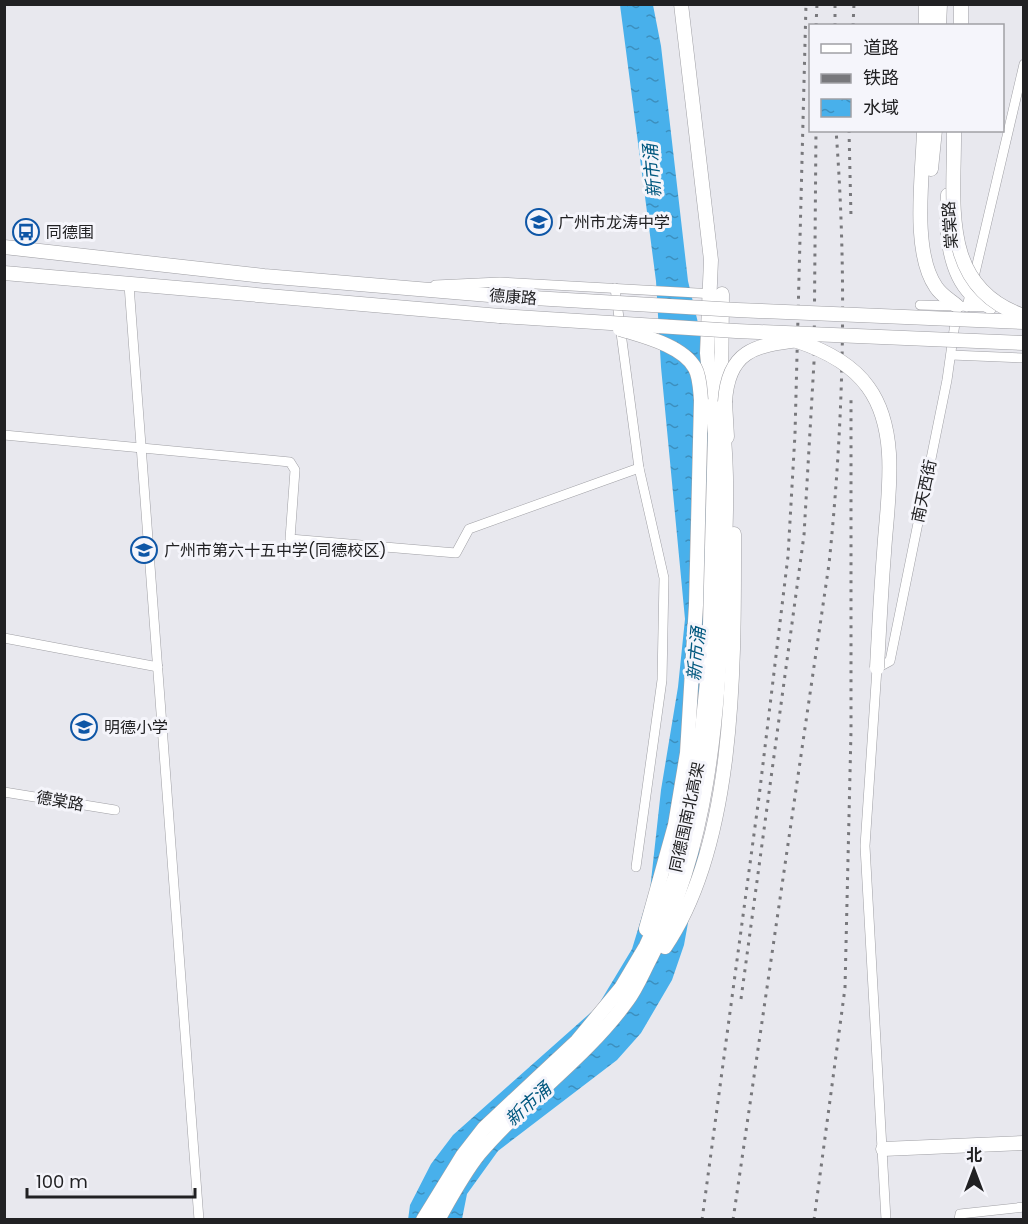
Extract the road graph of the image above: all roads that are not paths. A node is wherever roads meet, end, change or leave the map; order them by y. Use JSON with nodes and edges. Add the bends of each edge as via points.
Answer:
{"nodes":[{"id":1,"x":681,"y":4,"type":"edge"},
{"id":2,"x":926,"y":4,"type":"edge"},
{"id":3,"x":940,"y":4,"type":"edge"},
{"id":4,"x":954,"y":4,"type":"edge"},
{"id":5,"x":961,"y":4,"type":"edge"},
{"id":6,"x":926,"y":24,"type":"edge"},
{"id":7,"x":939,"y":24,"type":"edge"},
{"id":8,"x":954,"y":24,"type":"edge"},
{"id":9,"x":961,"y":24,"type":"edge"},
{"id":10,"x":1023,"y":64,"type":"edge"},
{"id":11,"x":954,"y":132,"type":"edge"},
{"id":12,"x":960,"y":132,"type":"edge"},
{"id":13,"x":931,"y":133,"type":"edge"},
{"id":14,"x":4,"y":247,"type":"edge"},
{"id":15,"x":4,"y":273,"type":"edge"},
{"id":16,"x":129,"y":285,"type":"junction"},
{"id":17,"x":403,"y":288,"type":"junction"},
{"id":18,"x":615,"y":288,"type":"junction"},
{"id":19,"x":710,"y":294,"type":"junction"},
{"id":20,"x":965,"y":302,"type":"junction"},
{"id":21,"x":920,"y":305,"type":"dead end"},
{"id":22,"x":990,"y":307,"type":"joint"},
{"id":23,"x":1023,"y":309,"type":"edge"},
{"id":24,"x":1023,"y":316,"type":"edge"},
{"id":25,"x":1023,"y":322,"type":"edge"},
{"id":26,"x":601,"y":323,"type":"junction"},
{"id":27,"x":847,"y":336,"type":"junction"},
{"id":28,"x":797,"y":340,"type":"junction"},
{"id":29,"x":1023,"y":343,"type":"edge"},
{"id":30,"x":951,"y":355,"type":"junction"},
{"id":31,"x":1023,"y":358,"type":"edge"},
{"id":32,"x":4,"y":435,"type":"edge"},
{"id":33,"x":142,"y":446,"type":"junction"},
{"id":34,"x":639,"y":468,"type":"junction"},
{"id":35,"x":721,"y":515,"type":"junction"},
{"id":36,"x":4,"y":638,"type":"edge"},
{"id":37,"x":158,"y":667,"type":"junction"},
{"id":38,"x":877,"y":668,"type":"junction"},
{"id":39,"x":4,"y":792,"type":"edge"},
{"id":40,"x":115,"y":810,"type":"dead end"},
{"id":41,"x":636,"y":867,"type":"dead end"},
{"id":42,"x":636,"y":963,"type":"junction"},
{"id":43,"x":630,"y":999,"type":"junction"},
{"id":44,"x":1023,"y":1143,"type":"edge"},
{"id":45,"x":883,"y":1149,"type":"junction"},
{"id":46,"x":1023,"y":1207,"type":"edge"},
{"id":47,"x":199,"y":1220,"type":"edge"},
{"id":48,"x":423,"y":1220,"type":"edge"},
{"id":49,"x":438,"y":1220,"type":"edge"},
{"id":50,"x":886,"y":1220,"type":"edge"},
{"id":51,"x":959,"y":1220,"type":"edge"}],
"edges":[{"from":1,"to":19,"type":"main road","name":"同德围南北高架","via":[[711,260]]},
{"from":2,"to":6,"type":"main road"},
{"from":3,"to":7,"type":"main road"},
{"from":4,"to":8,"type":"main road"},
{"from":5,"to":9,"type":"main road"},
{"from":10,"to":20,"type":"street","name":"南天西街"},
{"from":11,"to":24,"type":"main road","bridge":true,"via":[[953,214],[957,247],[981,291]]},
{"from":12,"to":20,"type":"main road","name":"棠棠路","via":[[947,197],[947,223]]},
{"from":13,"to":20,"type":"main road","name":"棠棠路","via":[[922,227],[924,259],[937,288]]},
{"from":14,"to":17,"type":"main road","name":"德康路"},
{"from":15,"to":16,"type":"main road","name":"德康路"},
{"from":16,"to":26,"type":"main road","name":"德康路","bridge":true},
{"from":16,"to":33,"type":"street"},
{"from":17,"to":18,"type":"street","via":[[500,282]]},
{"from":17,"to":25,"type":"main road","name":"德康路","bridge":true,"via":[[736,310]]},
{"from":18,"to":19,"type":"street"},
{"from":18,"to":34,"type":"street"},
{"from":19,"to":35,"type":"main road","name":"同德围南北高架","via":[[720,367]]},
{"from":20,"to":21,"type":"street"},
{"from":20,"to":22,"type":"main road","name":"棠棠路"},
{"from":20,"to":30,"type":"street","name":"南天西街"},
{"from":22,"to":23,"type":"street"},
{"from":26,"to":27,"type":"main road","name":"德康路","bridge":true},
{"from":26,"to":42,"type":"main road","bridge":true,"via":[[637,334],[686,358],[698,376],[702,413],[687,753],[675,825]]},
{"from":27,"to":28,"type":"main road","bridge":true},
{"from":27,"to":29,"type":"main road","name":"德康路","bridge":true},
{"from":28,"to":38,"type":"main road","bridge":true,"via":[[832,356],[854,372],[873,396],[885,428],[888,478]]},
{"from":28,"to":43,"type":"main road","bridge":true,"via":[[755,348],[740,357],[730,370],[726,385],[734,587],[722,775],[704,861],[686,910]]},
{"from":30,"to":31,"type":"street"},
{"from":30,"to":38,"type":"street","name":"南天西街","via":[[890,661]]},
{"from":32,"to":33,"type":"street"},
{"from":33,"to":34,"type":"street","via":[[290,462],[295,470],[290,539],[456,553],[469,529]]},
{"from":33,"to":37,"type":"street"},
{"from":34,"to":41,"type":"street","via":[[664,578],[662,680]]},
{"from":35,"to":42,"type":"main road","name":"同德围南北高架","via":[[695,796],[675,877]]},
{"from":35,"to":43,"type":"main road","name":"同德围南北高架","via":[[716,709],[704,800],[682,888]]},
{"from":36,"to":37,"type":"street"},
{"from":37,"to":47,"type":"street"},
{"from":38,"to":45,"type":"street","via":[[865,846]]},
{"from":39,"to":40,"type":"street","name":"德棠路"},
{"from":42,"to":48,"type":"main road","name":"同德围南北高架","via":[[621,988],[577,1041],[484,1128]]},
{"from":43,"to":49,"type":"main road","name":"同德围南北高架","via":[[600,1036],[478,1156]]},
{"from":44,"to":45,"type":"main road"},
{"from":45,"to":50,"type":"street"},
{"from":46,"to":51,"type":"street","via":[[960,1214]]}]}
